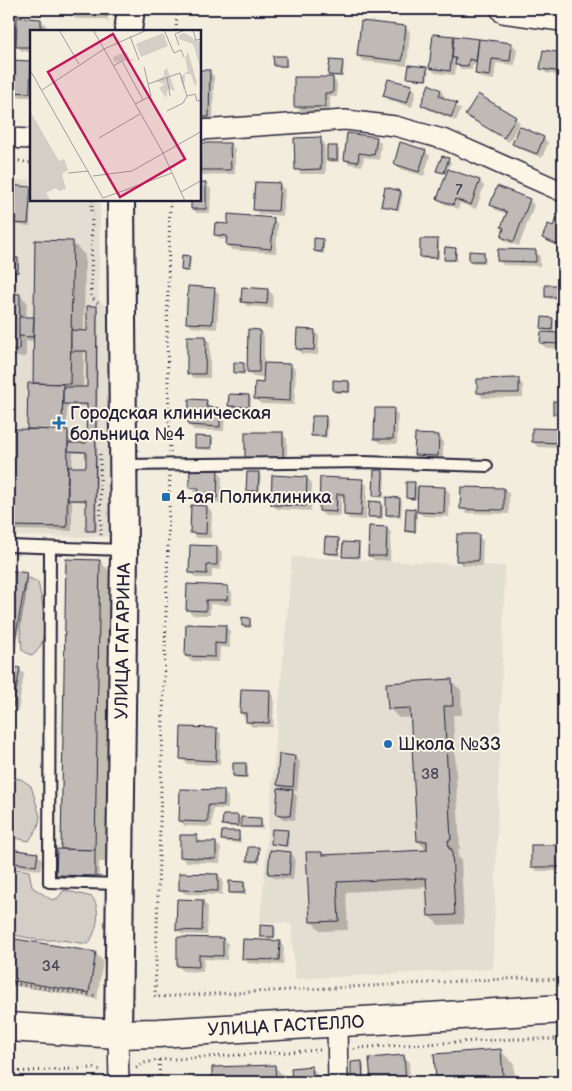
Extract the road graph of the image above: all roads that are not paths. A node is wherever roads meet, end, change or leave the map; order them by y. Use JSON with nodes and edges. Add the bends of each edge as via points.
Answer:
{"nodes":[{"id":1,"x":131,"y":9,"type":"edge"},
{"id":2,"x":505,"y":9,"type":"edge"},
{"id":3,"x":510,"y":9,"type":"edge"},
{"id":4,"x":563,"y":16,"type":"edge"},
{"id":5,"x":128,"y":30,"type":"edge"},
{"id":6,"x":201,"y":130,"type":"edge"},
{"id":7,"x":9,"y":138,"type":"edge"},
{"id":8,"x":30,"y":139,"type":"edge"},
{"id":9,"x":563,"y":192,"type":"edge"},
{"id":10,"x":121,"y":201,"type":"edge"},
{"id":11,"x":125,"y":465,"type":"junction"},
{"id":12,"x":487,"y":466,"type":"dead end"},
{"id":13,"x":9,"y":546,"type":"edge"},
{"id":14,"x":50,"y":548,"type":"junction"},
{"id":15,"x":114,"y":549,"type":"junction"},
{"id":16,"x":120,"y":884,"type":"junction"},
{"id":17,"x":563,"y":1009,"type":"edge"},
{"id":18,"x":337,"y":1023,"type":"junction"},
{"id":19,"x":9,"y":1027,"type":"edge"},
{"id":20,"x":118,"y":1034,"type":"junction"},
{"id":21,"x":114,"y":1077,"type":"edge"},
{"id":22,"x":338,"y":1082,"type":"edge"}],
"edges":[{"from":1,"to":5,"type":"main road"},
{"from":2,"to":3,"type":"main road"},
{"from":3,"to":4,"type":"main road"},
{"from":6,"to":9,"type":"street","via":[[345,120],[395,126],[446,140]]},
{"from":7,"to":8,"type":"street"},
{"from":10,"to":11,"type":"main road","name":"УЛИЦА ГАГАРИНА"},
{"from":11,"to":12,"type":"lane","via":[[364,462]]},
{"from":11,"to":15,"type":"main road","name":"УЛИЦА ГАГАРИНА"},
{"from":13,"to":14,"type":"lane"},
{"from":14,"to":15,"type":"lane"},
{"from":14,"to":16,"type":"lane","via":[[49,882]]},
{"from":15,"to":16,"type":"main road","name":"УЛИЦА ГАГАРИНА"},
{"from":16,"to":20,"type":"main road","name":"УЛИЦА ГАГАРИНА"},
{"from":17,"to":18,"type":"main road","name":"УЛИЦА ГАСТЕЛЛО"},
{"from":18,"to":20,"type":"main road","name":"УЛИЦА ГАСТЕЛЛО"},
{"from":18,"to":22,"type":"street"},
{"from":19,"to":20,"type":"main road","name":"УЛИЦА ГАСТЕЛЛО"},
{"from":20,"to":21,"type":"street","name":"УЛИЦА ГАГАРИНА"}]}
